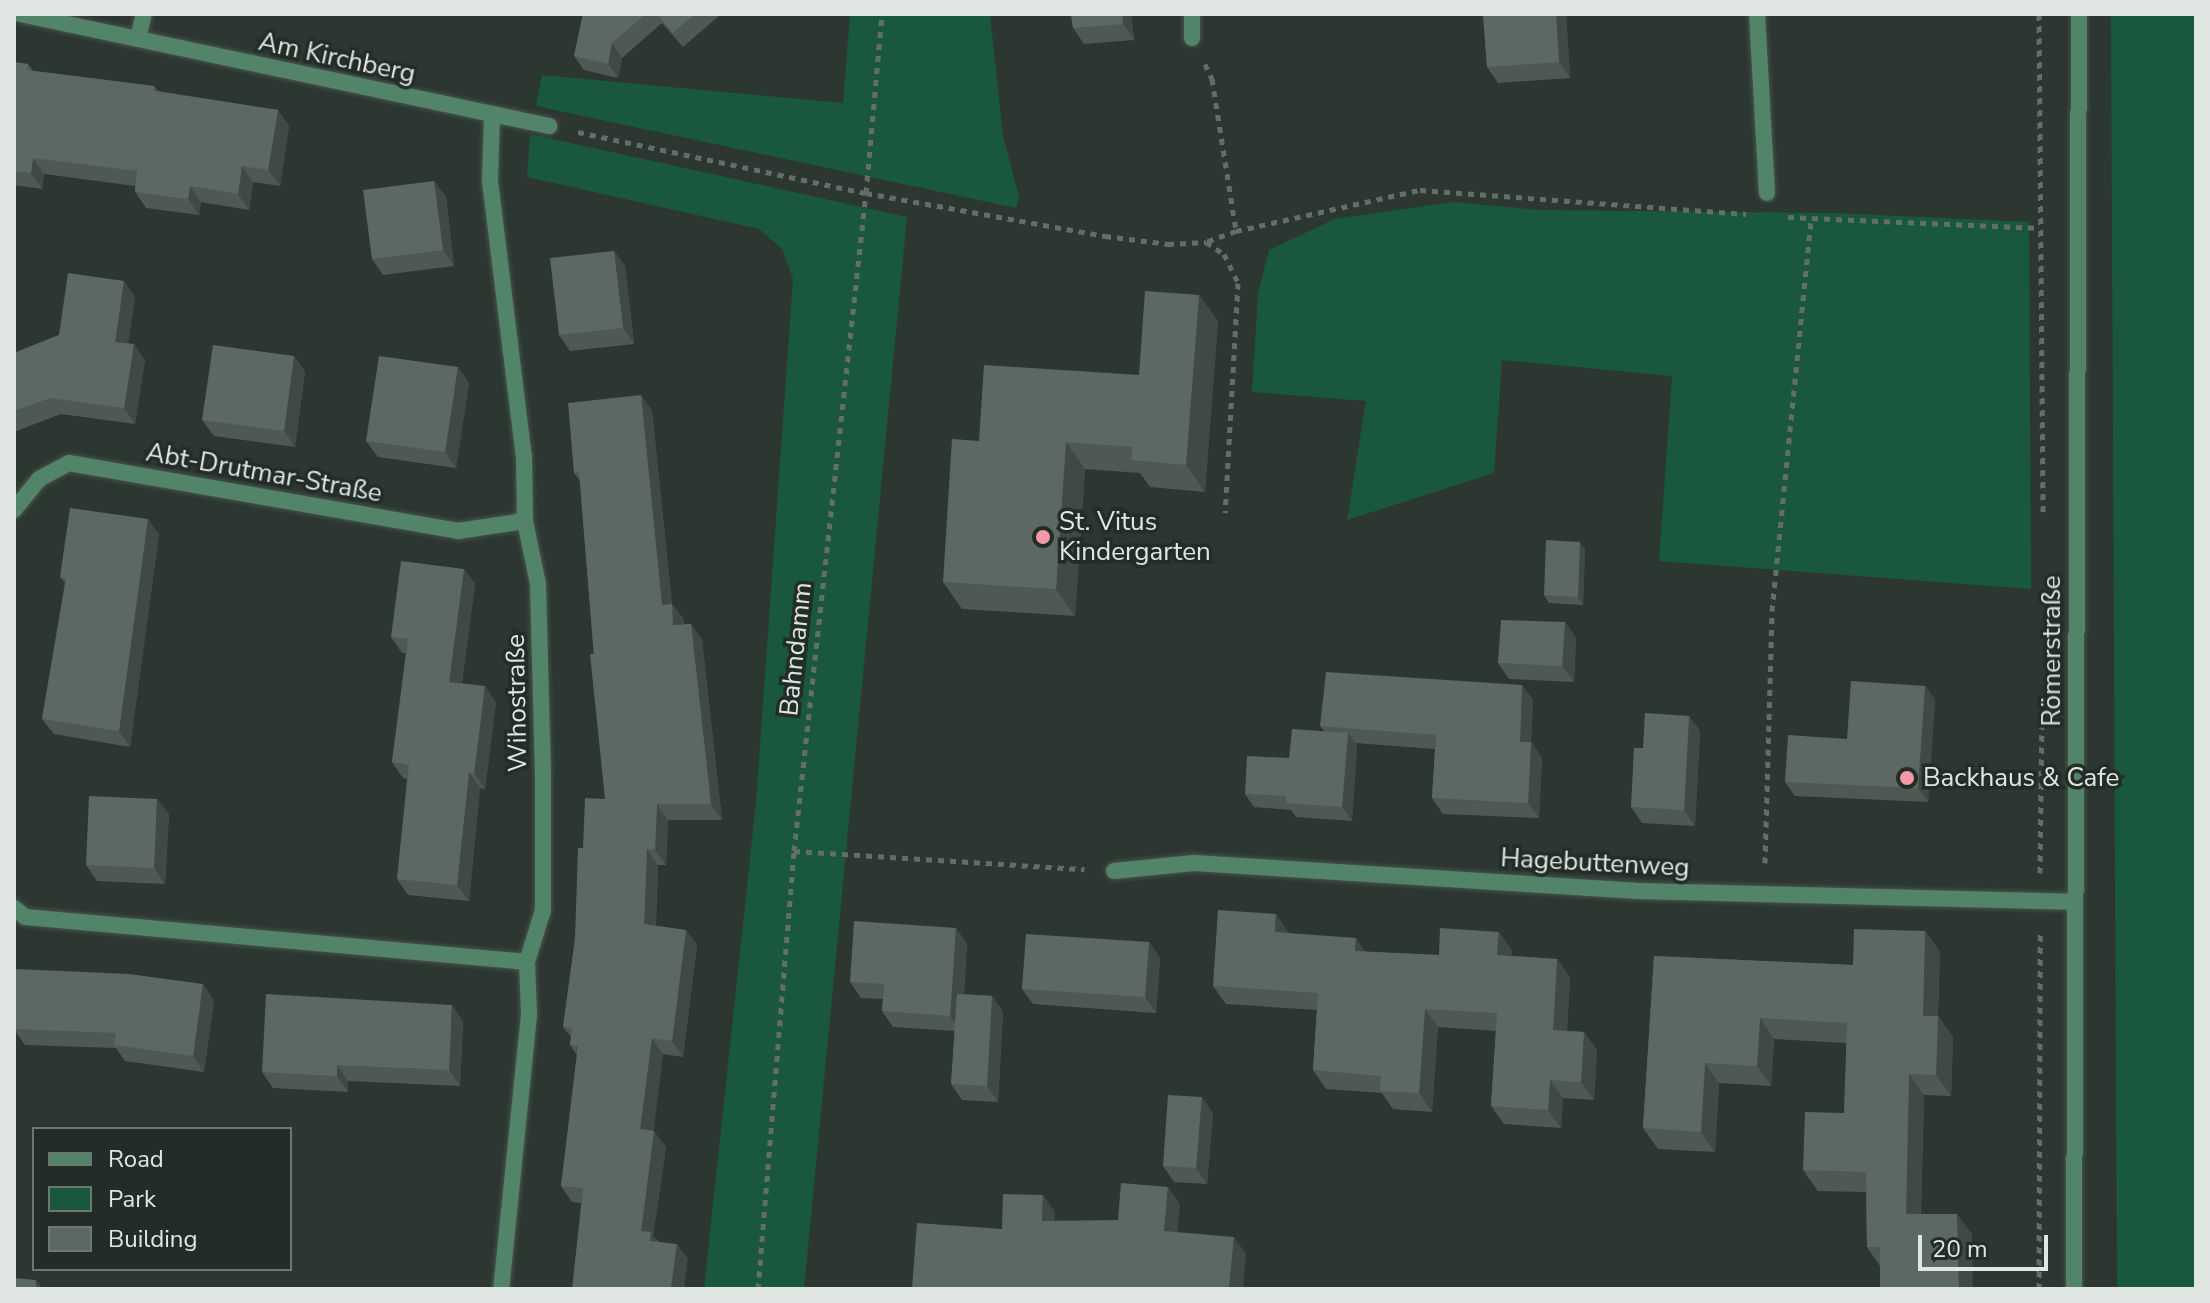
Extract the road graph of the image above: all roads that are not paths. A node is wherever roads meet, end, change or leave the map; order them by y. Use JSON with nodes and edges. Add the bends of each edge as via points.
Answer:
{"nodes":[{"id":1,"x":20,"y":14,"type":"edge"},
{"id":2,"x":144,"y":14,"type":"edge"},
{"id":3,"x":1192,"y":14,"type":"edge"},
{"id":4,"x":1757,"y":14,"type":"edge"},
{"id":5,"x":2079,"y":14,"type":"edge"},
{"id":6,"x":1192,"y":38,"type":"road end"},
{"id":7,"x":138,"y":39,"type":"junction"},
{"id":8,"x":492,"y":116,"type":"junction"},
{"id":9,"x":549,"y":126,"type":"road end"},
{"id":10,"x":1767,"y":193,"type":"dead end"},
{"id":11,"x":14,"y":510,"type":"edge"},
{"id":12,"x":525,"y":521,"type":"junction"},
{"id":13,"x":1114,"y":871,"type":"road end"},
{"id":14,"x":2074,"y":902,"type":"junction"},
{"id":15,"x":14,"y":908,"type":"edge"},
{"id":16,"x":527,"y":962,"type":"junction"},
{"id":17,"x":501,"y":1289,"type":"edge"},
{"id":18,"x":2074,"y":1289,"type":"edge"}],
"edges":[{"from":1,"to":7,"type":"street","name":"Am Kirchberg"},
{"from":2,"to":7,"type":"street"},
{"from":3,"to":6,"type":"street"},
{"from":4,"to":10,"type":"street"},
{"from":5,"to":14,"type":"street","name":"Römerstraße"},
{"from":7,"to":8,"type":"street","name":"Am Kirchberg"},
{"from":8,"to":9,"type":"street","name":"Am Kirchberg"},
{"from":8,"to":12,"type":"street","name":"Wihostraße","via":[[490,181],[524,456]]},
{"from":11,"to":12,"type":"street","name":"Abt-Drutmar-Straße","via":[[39,479],[69,463],[458,531]]},
{"from":12,"to":16,"type":"street","name":"Wihostraße","via":[[538,584],[543,910]]},
{"from":13,"to":14,"type":"street","name":"Hagebuttenweg","via":[[1194,863],[1635,891]]},
{"from":14,"to":18,"type":"street","name":"Römerstraße"},
{"from":15,"to":16,"type":"street","via":[[25,917]]},
{"from":16,"to":17,"type":"street","name":"Wihostraße","via":[[529,1015]]}]}
